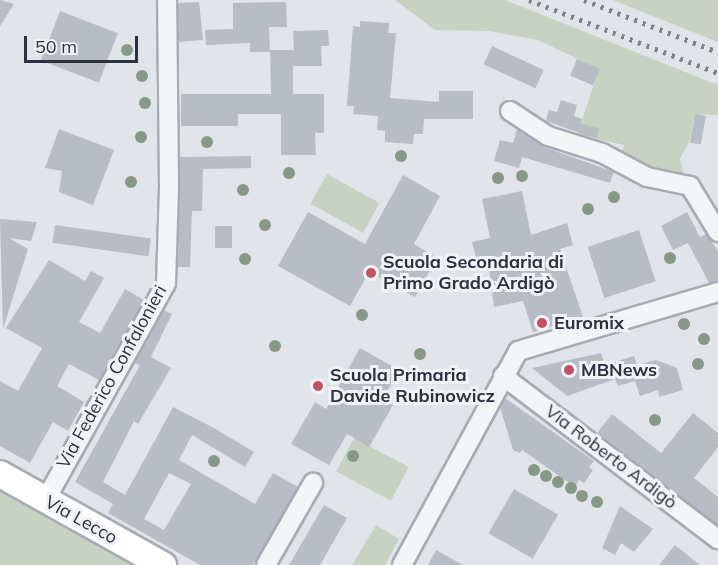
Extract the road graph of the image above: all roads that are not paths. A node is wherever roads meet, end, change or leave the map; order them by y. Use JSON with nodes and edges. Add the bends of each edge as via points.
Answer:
{"nodes":[{"id":1,"x":167,"y":0,"type":"edge"},
{"id":2,"x":510,"y":111,"type":"dead end"},
{"id":3,"x":718,"y":232,"type":"edge"},
{"id":4,"x":718,"y":292,"type":"edge"},
{"id":5,"x":503,"y":376,"type":"junction"},
{"id":6,"x":0,"y":474,"type":"edge"},
{"id":7,"x":313,"y":483,"type":"dead end"},
{"id":8,"x":46,"y":500,"type":"junction"},
{"id":9,"x":718,"y":539,"type":"edge"},
{"id":10,"x":163,"y":565,"type":"edge"},
{"id":11,"x":266,"y":565,"type":"edge"},
{"id":12,"x":402,"y":565,"type":"edge"}],
"edges":[{"from":1,"to":8,"type":"street","name":"Via Federico Confalonieri","via":[[166,283]]},
{"from":2,"to":3,"type":"street","via":[[548,136],[602,153],[647,177],[690,186]]},
{"from":4,"to":5,"type":"street","via":[[518,351]]},
{"from":5,"to":9,"type":"street","name":"Via Roberto Ardigò"},
{"from":5,"to":12,"type":"street"},
{"from":6,"to":8,"type":"main road","name":"Via Lecco"},
{"from":7,"to":11,"type":"street"},
{"from":8,"to":10,"type":"main road","name":"Via Lecco"}]}
